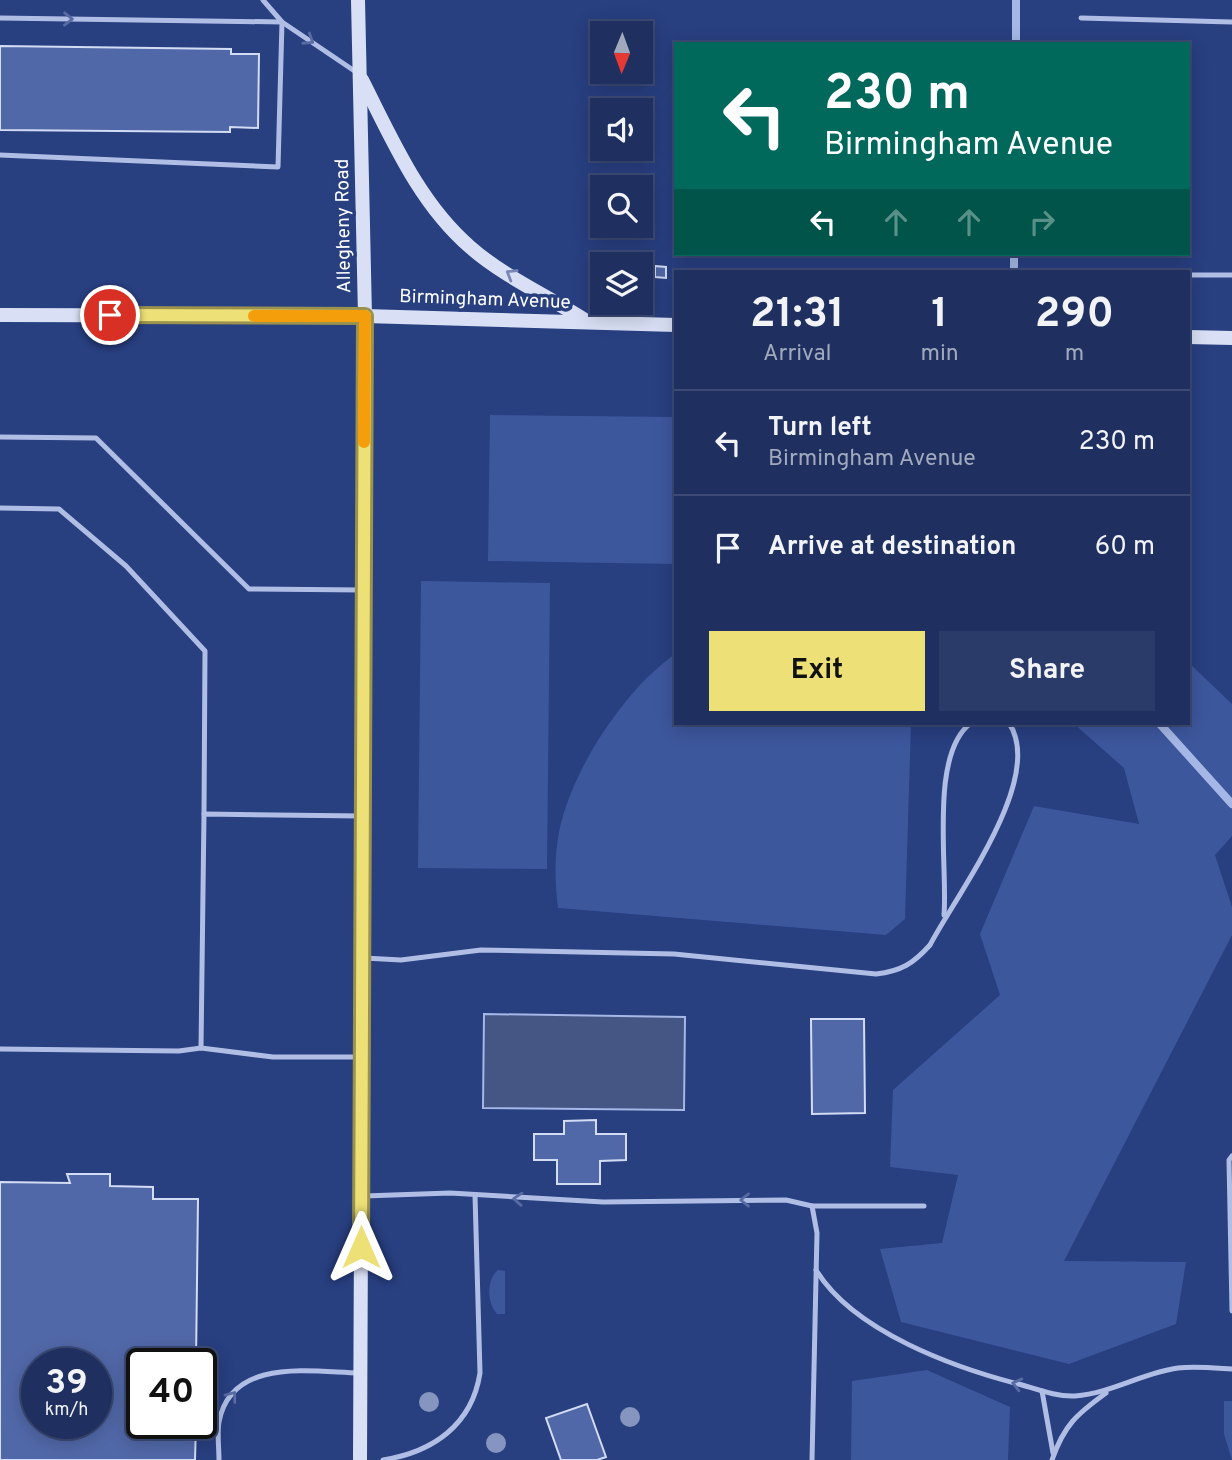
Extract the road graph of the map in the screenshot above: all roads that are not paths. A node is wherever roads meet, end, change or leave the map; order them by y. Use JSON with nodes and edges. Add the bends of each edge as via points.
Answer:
{"nodes":[{"id":1,"x":263,"y":0,"type":"edge"},
{"id":2,"x":358,"y":0,"type":"edge"},
{"id":3,"x":0,"y":18,"type":"edge"},
{"id":4,"x":1081,"y":18,"type":"dead end"},
{"id":5,"x":282,"y":22,"type":"junction"},
{"id":6,"x":1232,"y":22,"type":"edge"},
{"id":7,"x":360,"y":75,"type":"junction"},
{"id":8,"x":0,"y":155,"type":"edge"},
{"id":9,"x":1190,"y":275,"type":"edge"},
{"id":10,"x":1232,"y":275,"type":"edge"},
{"id":11,"x":0,"y":315,"type":"edge"},
{"id":12,"x":365,"y":316,"type":"junction"},
{"id":13,"x":590,"y":322,"type":"junction"},
{"id":14,"x":674,"y":325,"type":"edge"},
{"id":15,"x":1190,"y":337,"type":"edge"},
{"id":16,"x":1232,"y":338,"type":"edge"},
{"id":17,"x":0,"y":437,"type":"edge"},
{"id":18,"x":0,"y":508,"type":"edge"},
{"id":19,"x":363,"y":590,"type":"junction"},
{"id":20,"x":969,"y":725,"type":"edge"},
{"id":21,"x":1010,"y":725,"type":"edge"},
{"id":22,"x":204,"y":814,"type":"junction"},
{"id":23,"x":362,"y":816,"type":"junction"},
{"id":24,"x":944,"y":918,"type":"junction"},
{"id":25,"x":361,"y":958,"type":"junction"},
{"id":26,"x":201,"y":1048,"type":"junction"},
{"id":27,"x":0,"y":1049,"type":"edge"},
{"id":28,"x":360,"y":1058,"type":"junction"},
{"id":29,"x":1232,"y":1156,"type":"edge"},
{"id":30,"x":475,"y":1195,"type":"junction"},
{"id":31,"x":361,"y":1196,"type":"junction"},
{"id":32,"x":812,"y":1206,"type":"junction"},
{"id":33,"x":924,"y":1206,"type":"dead end"},
{"id":34,"x":816,"y":1270,"type":"junction"},
{"id":35,"x":1232,"y":1311,"type":"edge"},
{"id":36,"x":1232,"y":1368,"type":"edge"},
{"id":37,"x":360,"y":1373,"type":"junction"},
{"id":38,"x":1042,"y":1391,"type":"junction"},
{"id":39,"x":1108,"y":1391,"type":"junction"},
{"id":40,"x":1053,"y":1458,"type":"edge"},
{"id":41,"x":219,"y":1460,"type":"edge"},
{"id":42,"x":360,"y":1460,"type":"edge"},
{"id":43,"x":383,"y":1460,"type":"edge"},
{"id":44,"x":812,"y":1460,"type":"edge"}],
"edges":[{"from":1,"to":5,"type":"lane"},
{"from":2,"to":7,"type":"street","name":"Allegheny Road"},
{"from":3,"to":5,"type":"lane","one_way":true},
{"from":4,"to":6,"type":"lane"},
{"from":5,"to":7,"type":"lane","one_way":true},
{"from":5,"to":8,"type":"lane","via":[[278,167]]},
{"from":7,"to":12,"type":"street","name":"Allegheny Road"},
{"from":13,"to":7,"type":"street","one_way":true,"via":[[470,247],[436,212],[402,159]]},
{"from":9,"to":10,"type":"lane"},
{"from":11,"to":12,"type":"street","name":"Birmingham Avenue"},
{"from":12,"to":13,"type":"street","name":"Birmingham Avenue"},
{"from":12,"to":19,"type":"street","name":"Allegheny Road"},
{"from":13,"to":14,"type":"street","name":"Birmingham Avenue"},
{"from":15,"to":16,"type":"street"},
{"from":17,"to":19,"type":"lane","via":[[96,438],[249,589]]},
{"from":18,"to":22,"type":"lane","via":[[59,509],[126,566],[205,651]]},
{"from":19,"to":23,"type":"street","name":"Allegheny Road"},
{"from":20,"to":24,"type":"lane","via":[[959,733],[945,779]]},
{"from":21,"to":24,"type":"lane","via":[[1017,738],[1018,762],[1002,822]]},
{"from":22,"to":23,"type":"lane"},
{"from":22,"to":26,"type":"lane"},
{"from":23,"to":25,"type":"street","name":"Allegheny Road"},
{"from":24,"to":25,"type":"lane","via":[[915,962],[898,972],[876,974],[674,954],[481,950],[401,960]]},
{"from":25,"to":28,"type":"street","name":"Allegheny Road"},
{"from":26,"to":27,"type":"lane"},
{"from":26,"to":28,"type":"lane","via":[[273,1057]]},
{"from":28,"to":31,"type":"street","name":"Allegheny Road"},
{"from":29,"to":35,"type":"lane"},
{"from":30,"to":31,"type":"lane"},
{"from":32,"to":30,"type":"lane","one_way":true,"via":[[786,1200],[603,1202]]},
{"from":30,"to":43,"type":"lane","via":[[480,1373],[475,1395],[455,1430],[403,1457]]},
{"from":31,"to":37,"type":"street","name":"Allegheny Road"},
{"from":32,"to":33,"type":"lane"},
{"from":32,"to":34,"type":"lane","via":[[817,1216]]},
{"from":38,"to":34,"type":"lane","one_way":true,"via":[[935,1358],[890,1335],[827,1287]]},
{"from":34,"to":44,"type":"lane"},
{"from":36,"to":39,"type":"lane","via":[[1178,1368]]},
{"from":41,"to":37,"type":"lane","one_way":true,"via":[[219,1422],[229,1395],[243,1383],[268,1373]]},
{"from":37,"to":42,"type":"street","name":"Allegheny Road"},
{"from":38,"to":39,"type":"lane","via":[[1072,1396]]},
{"from":38,"to":40,"type":"lane"},
{"from":39,"to":40,"type":"lane","via":[[1075,1415]]}]}
